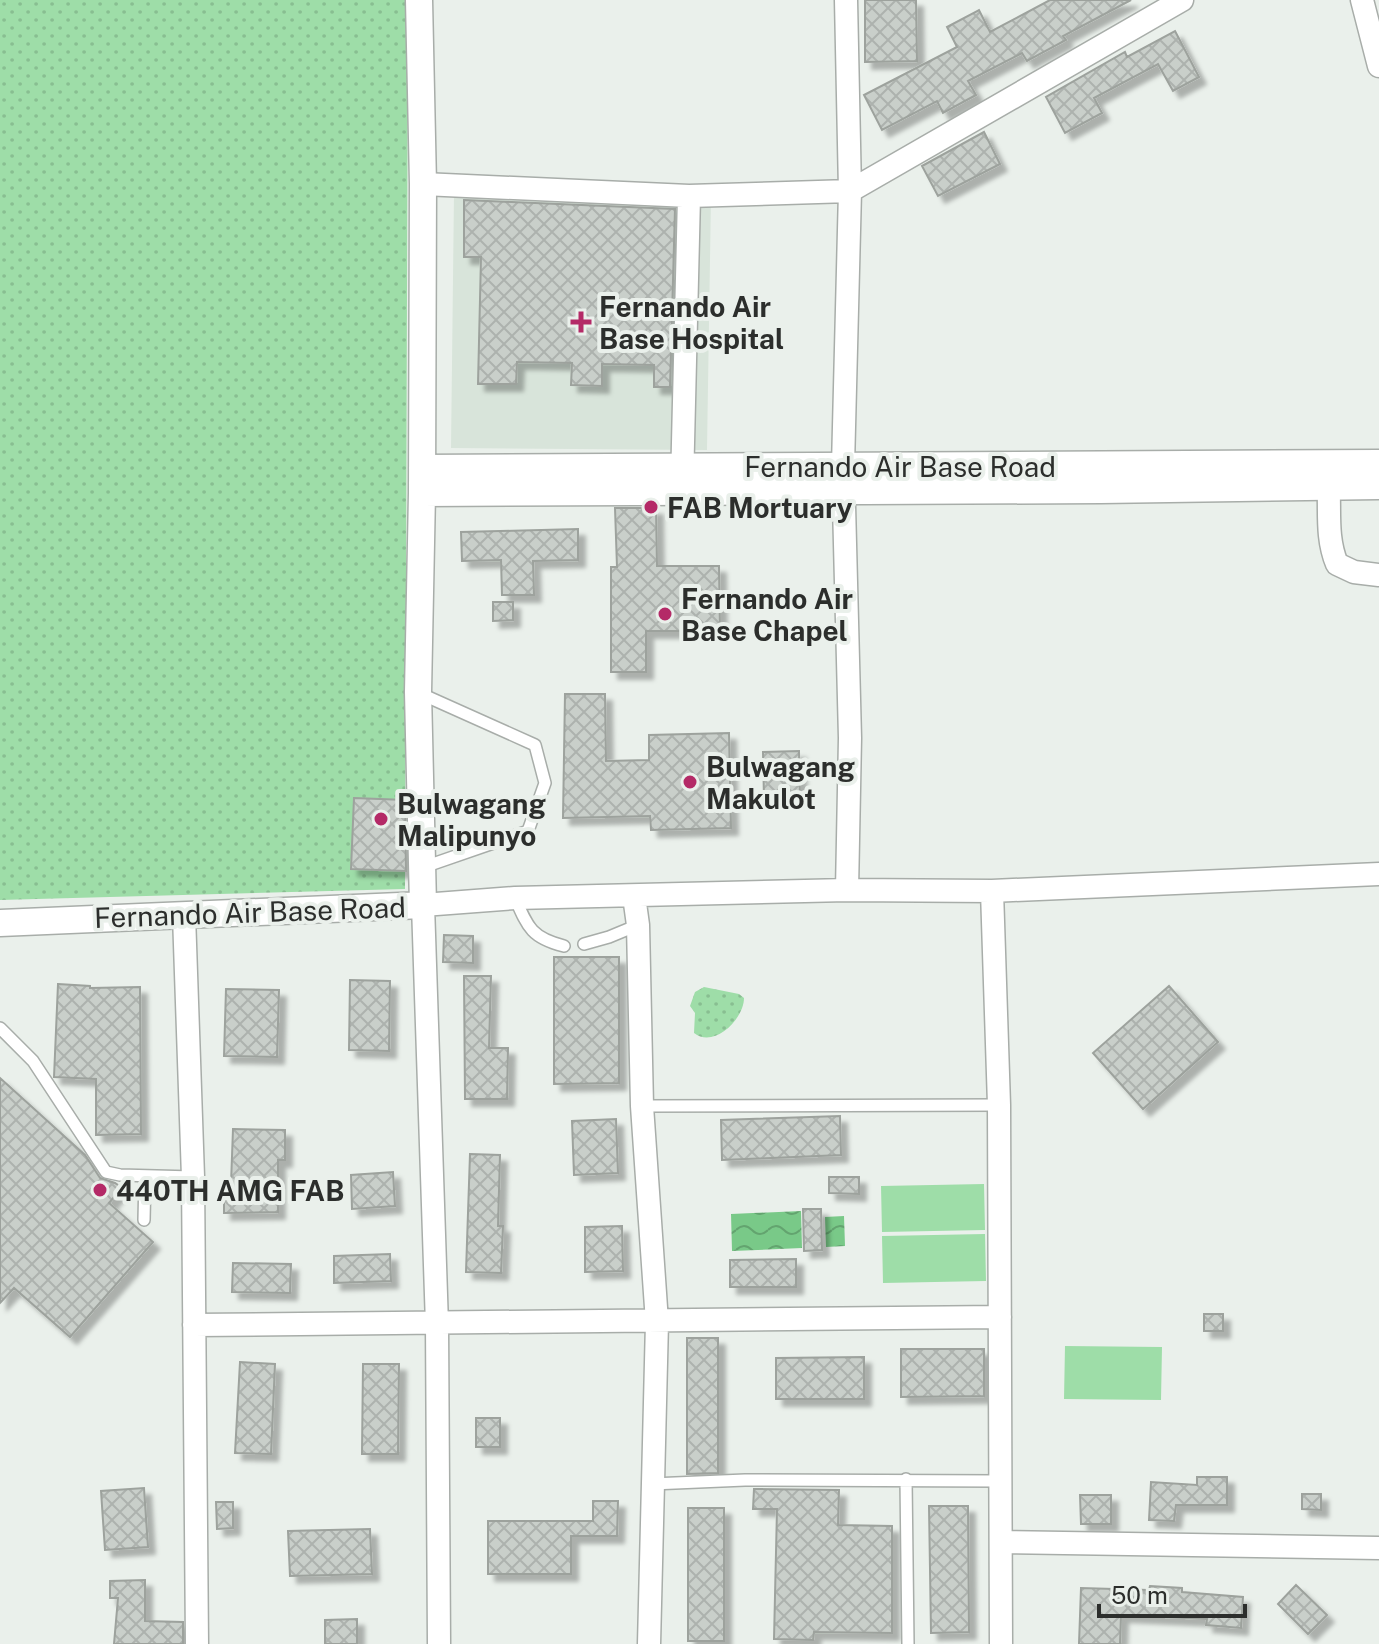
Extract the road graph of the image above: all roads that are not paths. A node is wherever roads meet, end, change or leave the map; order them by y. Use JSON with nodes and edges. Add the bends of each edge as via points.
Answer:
{"nodes":[{"id":1,"x":419,"y":0,"type":"edge"},
{"id":2,"x":846,"y":0,"type":"edge"},
{"id":3,"x":1182,"y":0,"type":"edge"},
{"id":4,"x":1362,"y":0,"type":"edge"},
{"id":5,"x":1379,"y":66,"type":"edge"},
{"id":6,"x":423,"y":184,"type":"junction"},
{"id":7,"x":850,"y":191,"type":"junction"},
{"id":8,"x":689,"y":196,"type":"junction"},
{"id":9,"x":1377,"y":468,"type":"edge"},
{"id":10,"x":1328,"y":476,"type":"junction"},
{"id":11,"x":844,"y":479,"type":"junction"},
{"id":12,"x":682,"y":480,"type":"junction"},
{"id":13,"x":422,"y":481,"type":"junction"},
{"id":14,"x":1379,"y":575,"type":"edge"},
{"id":15,"x":418,"y":692,"type":"junction"},
{"id":16,"x":424,"y":867,"type":"junction"},
{"id":17,"x":1379,"y":874,"type":"edge"},
{"id":18,"x":847,"y":890,"type":"junction"},
{"id":19,"x":992,"y":891,"type":"junction"},
{"id":20,"x":634,"y":896,"type":"junction"},
{"id":21,"x":515,"y":898,"type":"junction"},
{"id":22,"x":423,"y":905,"type":"junction"},
{"id":23,"x":184,"y":915,"type":"junction"},
{"id":24,"x":0,"y":923,"type":"edge"},
{"id":25,"x":638,"y":925,"type":"junction"},
{"id":26,"x":584,"y":944,"type":"dead end"},
{"id":27,"x":564,"y":946,"type":"dead end"},
{"id":28,"x":0,"y":1028,"type":"edge"},
{"id":29,"x":999,"y":1105,"type":"junction"},
{"id":30,"x":642,"y":1106,"type":"junction"},
{"id":31,"x":145,"y":1176,"type":"junction"},
{"id":32,"x":193,"y":1177,"type":"junction"},
{"id":33,"x":144,"y":1220,"type":"dead end"},
{"id":34,"x":1000,"y":1317,"type":"junction"},
{"id":35,"x":657,"y":1322,"type":"junction"},
{"id":36,"x":194,"y":1325,"type":"junction"},
{"id":37,"x":437,"y":1325,"type":"junction"},
{"id":38,"x":906,"y":1479,"type":"junction"},
{"id":39,"x":999,"y":1481,"type":"junction"},
{"id":40,"x":652,"y":1484,"type":"junction"},
{"id":41,"x":1001,"y":1542,"type":"junction"},
{"id":42,"x":1379,"y":1548,"type":"edge"},
{"id":43,"x":197,"y":1644,"type":"edge"},
{"id":44,"x":439,"y":1644,"type":"edge"},
{"id":45,"x":649,"y":1644,"type":"edge"},
{"id":46,"x":908,"y":1644,"type":"edge"},
{"id":47,"x":1001,"y":1644,"type":"edge"}],
"edges":[{"from":1,"to":6,"type":"street","name":"Fernando Air Base Road"},
{"from":2,"to":7,"type":"street"},
{"from":3,"to":7,"type":"street"},
{"from":4,"to":5,"type":"street"},
{"from":6,"to":8,"type":"street"},
{"from":6,"to":13,"type":"street","name":"Fernando Air Base Road"},
{"from":7,"to":8,"type":"street"},
{"from":7,"to":11,"type":"street"},
{"from":8,"to":12,"type":"street"},
{"from":9,"to":10,"type":"street","name":"Fernando Air Base Road"},
{"from":10,"to":11,"type":"street","name":"Fernando Air Base Road"},
{"from":10,"to":14,"type":"street","via":[[1331,549],[1337,564]]},
{"from":11,"to":12,"type":"street","name":"Fernando Air Base Road"},
{"from":11,"to":18,"type":"street","via":[[850,738]]},
{"from":12,"to":13,"type":"street","name":"Fernando Air Base Road"},
{"from":13,"to":15,"type":"street","name":"Fernando Air Base Road"},
{"from":15,"to":16,"type":"street","name":"Fernando Air Base Road"},
{"from":15,"to":16,"type":"lane","via":[[535,745],[545,783],[528,831]]},
{"from":16,"to":22,"type":"street","name":"Fernando Air Base Road"},
{"from":17,"to":19,"type":"street"},
{"from":18,"to":19,"type":"street"},
{"from":18,"to":20,"type":"street"},
{"from":19,"to":29,"type":"street"},
{"from":20,"to":21,"type":"street"},
{"from":20,"to":25,"type":"street"},
{"from":21,"to":22,"type":"street"},
{"from":21,"to":27,"type":"lane","via":[[528,927],[543,941]]},
{"from":22,"to":23,"type":"street","name":"Fernando Air Base Road"},
{"from":22,"to":37,"type":"street"},
{"from":23,"to":24,"type":"street","name":"Fernando Air Base Road"},
{"from":23,"to":32,"type":"street"},
{"from":25,"to":26,"type":"lane"},
{"from":25,"to":30,"type":"street"},
{"from":28,"to":31,"type":"lane","via":[[33,1061],[106,1172]]},
{"from":29,"to":30,"type":"lane"},
{"from":29,"to":34,"type":"street"},
{"from":30,"to":35,"type":"street"},
{"from":31,"to":32,"type":"lane"},
{"from":31,"to":33,"type":"lane"},
{"from":32,"to":36,"type":"street"},
{"from":34,"to":35,"type":"street"},
{"from":34,"to":39,"type":"street"},
{"from":35,"to":37,"type":"street"},
{"from":35,"to":40,"type":"street"},
{"from":36,"to":37,"type":"street"},
{"from":36,"to":43,"type":"street"},
{"from":37,"to":44,"type":"street"},
{"from":38,"to":39,"type":"lane"},
{"from":38,"to":40,"type":"lane"},
{"from":38,"to":46,"type":"lane"},
{"from":39,"to":41,"type":"street"},
{"from":40,"to":45,"type":"street"},
{"from":41,"to":42,"type":"street"},
{"from":41,"to":47,"type":"street"}]}
